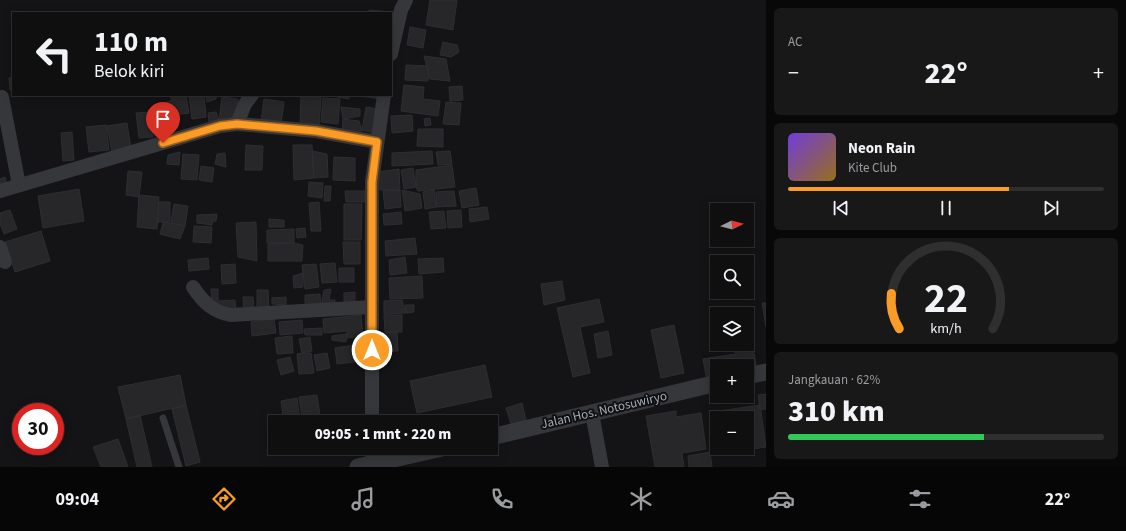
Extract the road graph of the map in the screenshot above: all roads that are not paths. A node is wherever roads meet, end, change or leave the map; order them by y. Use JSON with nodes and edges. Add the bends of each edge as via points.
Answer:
{"nodes":[{"id":1,"x":406,"y":0,"type":"edge"},
{"id":2,"x":392,"y":50,"type":"edge"},
{"id":3,"x":251,"y":96,"type":"edge"},
{"id":4,"x":384,"y":96,"type":"edge"},
{"id":5,"x":2,"y":97,"type":"dead end"},
{"id":6,"x":237,"y":124,"type":"junction"},
{"id":7,"x":377,"y":142,"type":"junction"},
{"id":8,"x":19,"y":185,"type":"junction"},
{"id":9,"x":0,"y":191,"type":"edge"},
{"id":10,"x":0,"y":247,"type":"edge"},
{"id":11,"x":5,"y":262,"type":"dead end"},
{"id":12,"x":193,"y":288,"type":"dead end"},
{"id":13,"x":372,"y":307,"type":"junction"},
{"id":14,"x":766,"y":372,"type":"edge"},
{"id":15,"x":754,"y":375,"type":"edge"},
{"id":16,"x":710,"y":385,"type":"edge"},
{"id":17,"x":592,"y":413,"type":"junction"},
{"id":18,"x":372,"y":415,"type":"edge"},
{"id":19,"x":162,"y":418,"type":"dead end"},
{"id":20,"x":498,"y":435,"type":"edge"},
{"id":21,"x":403,"y":455,"type":"edge"},
{"id":22,"x":369,"y":461,"type":"edge"},
{"id":23,"x":179,"y":467,"type":"edge"},
{"id":24,"x":602,"y":467,"type":"edge"}],
"edges":[{"from":1,"to":2,"type":"street"},
{"from":3,"to":6,"type":"street"},
{"from":4,"to":7,"type":"street"},
{"from":5,"to":8,"type":"street"},
{"from":6,"to":7,"type":"street","via":[[316,131]]},
{"from":6,"to":8,"type":"street","via":[[220,126]]},
{"from":7,"to":13,"type":"street","via":[[372,182]]},
{"from":8,"to":9,"type":"street"},
{"from":10,"to":11,"type":"street"},
{"from":12,"to":13,"type":"street","via":[[206,304],[217,312],[231,315]]},
{"from":13,"to":18,"type":"street"},
{"from":14,"to":15,"type":"street"},
{"from":16,"to":17,"type":"street","name":"Jalan Hos. Notosuwiryo"},
{"from":17,"to":20,"type":"street","name":"Jalan Hos. Notosuwiryo"},
{"from":17,"to":24,"type":"street"},
{"from":19,"to":23,"type":"lane"},
{"from":21,"to":22,"type":"street"}]}
